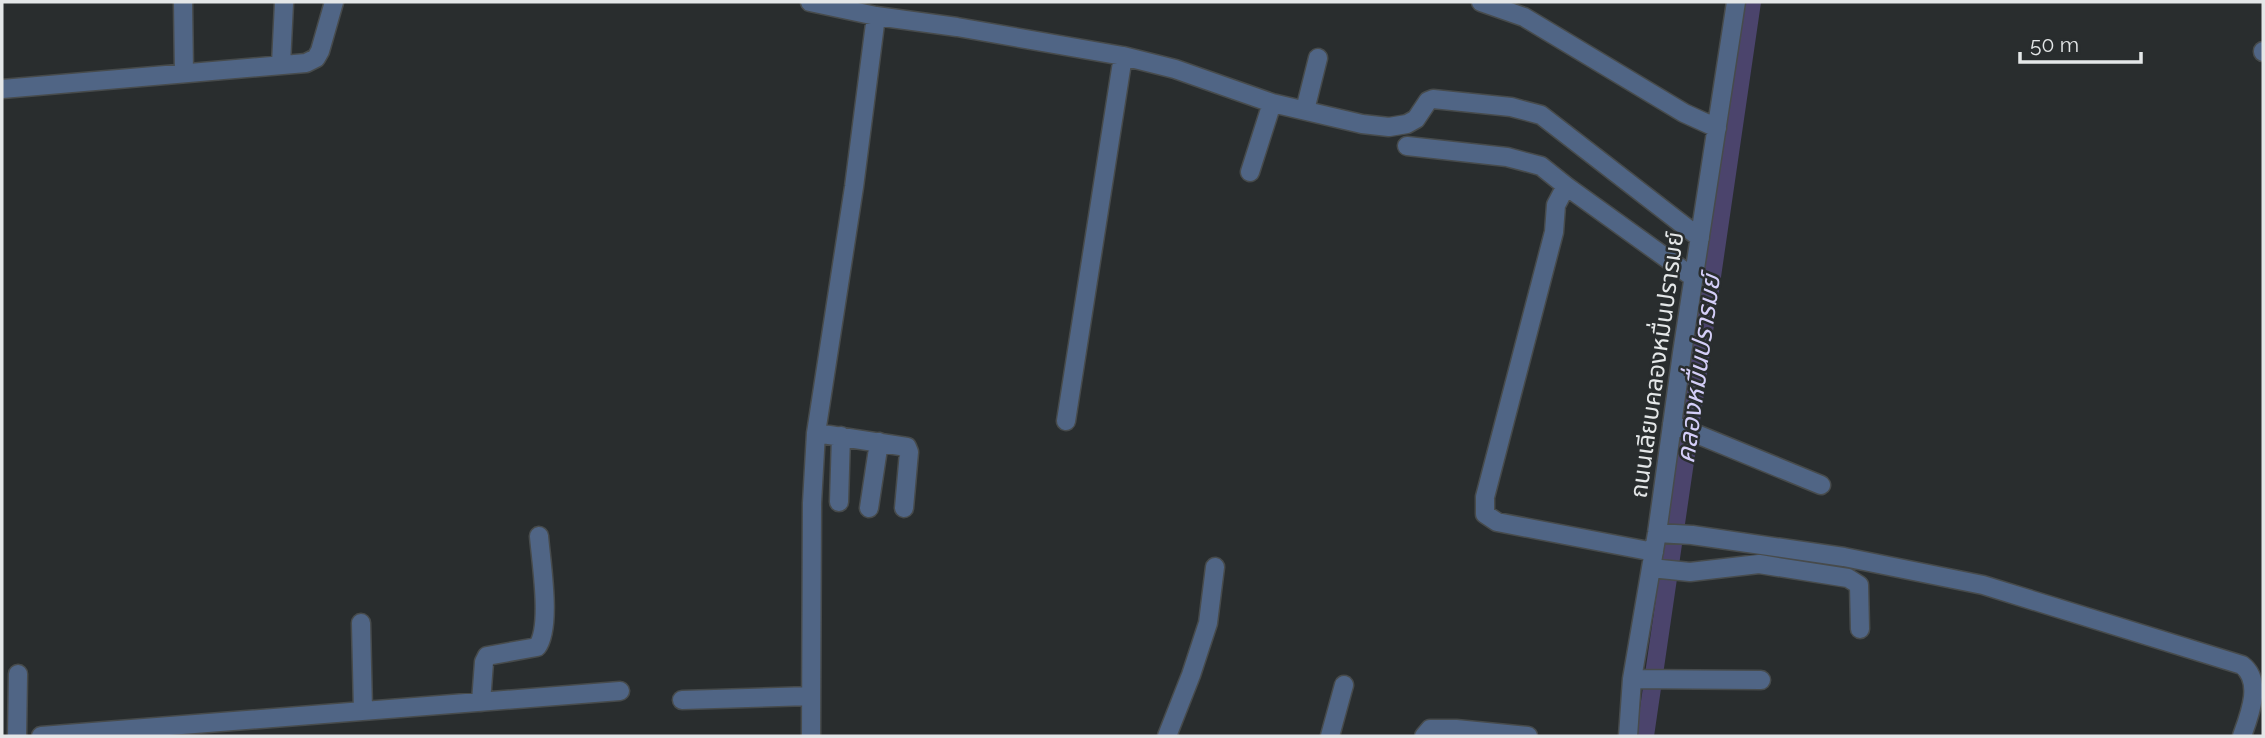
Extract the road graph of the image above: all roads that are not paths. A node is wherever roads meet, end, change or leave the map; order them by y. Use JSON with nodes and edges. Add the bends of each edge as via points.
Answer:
{"nodes":[{"id":1,"x":183,"y":2,"type":"edge"},
{"id":2,"x":334,"y":2,"type":"edge"},
{"id":3,"x":810,"y":2,"type":"edge"},
{"id":4,"x":1481,"y":2,"type":"edge"},
{"id":5,"x":1736,"y":2,"type":"edge"},
{"id":6,"x":284,"y":4,"type":"edge"},
{"id":7,"x":876,"y":16,"type":"junction"},
{"id":8,"x":1124,"y":57,"type":"junction"},
{"id":9,"x":1318,"y":58,"type":"dead end"},
{"id":10,"x":281,"y":64,"type":"junction"},
{"id":11,"x":184,"y":73,"type":"junction"},
{"id":12,"x":2,"y":89,"type":"edge"},
{"id":13,"x":1272,"y":103,"type":"junction"},
{"id":14,"x":1305,"y":110,"type":"junction"},
{"id":15,"x":1717,"y":128,"type":"junction"},
{"id":16,"x":1407,"y":146,"type":"dead end"},
{"id":17,"x":1250,"y":172,"type":"dead end"},
{"id":18,"x":1566,"y":186,"type":"junction"},
{"id":19,"x":1700,"y":238,"type":"junction"},
{"id":20,"x":1694,"y":278,"type":"junction"},
{"id":21,"x":1066,"y":421,"type":"dead end"},
{"id":22,"x":1672,"y":424,"type":"junction"},
{"id":23,"x":817,"y":433,"type":"junction"},
{"id":24,"x":841,"y":436,"type":"junction"},
{"id":25,"x":879,"y":442,"type":"junction"},
{"id":26,"x":1821,"y":485,"type":"dead end"},
{"id":27,"x":839,"y":502,"type":"dead end"},
{"id":28,"x":869,"y":508,"type":"dead end"},
{"id":29,"x":904,"y":508,"type":"dead end"},
{"id":30,"x":1657,"y":533,"type":"junction"},
{"id":31,"x":539,"y":536,"type":"dead end"},
{"id":32,"x":1653,"y":560,"type":"junction"},
{"id":33,"x":1215,"y":567,"type":"dead end"},
{"id":34,"x":361,"y":623,"type":"dead end"},
{"id":35,"x":1860,"y":629,"type":"dead end"},
{"id":36,"x":18,"y":674,"type":"dead end"},
{"id":37,"x":1632,"y":679,"type":"junction"},
{"id":38,"x":1761,"y":680,"type":"dead end"},
{"id":39,"x":1344,"y":685,"type":"dead end"},
{"id":40,"x":620,"y":691,"type":"dead end"},
{"id":41,"x":811,"y":696,"type":"junction"},
{"id":42,"x":9,"y":698,"type":"edge"},
{"id":43,"x":682,"y":700,"type":"dead end"},
{"id":44,"x":481,"y":702,"type":"junction"},
{"id":45,"x":363,"y":710,"type":"junction"},
{"id":46,"x":16,"y":736,"type":"edge"},
{"id":47,"x":41,"y":736,"type":"edge"},
{"id":48,"x":811,"y":736,"type":"edge"},
{"id":49,"x":1167,"y":736,"type":"edge"},
{"id":50,"x":1330,"y":736,"type":"edge"},
{"id":51,"x":1424,"y":736,"type":"edge"},
{"id":52,"x":1528,"y":736,"type":"edge"},
{"id":53,"x":1628,"y":736,"type":"edge"},
{"id":54,"x":2242,"y":736,"type":"edge"}],
"edges":[{"from":1,"to":11,"type":"street"},
{"from":2,"to":10,"type":"street","via":[[316,58]]},
{"from":3,"to":7,"type":"street"},
{"from":4,"to":15,"type":"street","via":[[1524,17]]},
{"from":5,"to":15,"type":"street","name":"ถนนเลียบคลองหมื่นปรารมย์"},
{"from":6,"to":10,"type":"street"},
{"from":7,"to":8,"type":"street"},
{"from":7,"to":23,"type":"street"},
{"from":8,"to":13,"type":"street","via":[[1175,69]]},
{"from":8,"to":21,"type":"street"},
{"from":9,"to":14,"type":"street"},
{"from":10,"to":11,"type":"street"},
{"from":11,"to":12,"type":"street"},
{"from":13,"to":14,"type":"street"},
{"from":13,"to":17,"type":"street"},
{"from":14,"to":19,"type":"street","via":[[1389,127],[1413,122],[1433,99],[1511,107],[1541,115]]},
{"from":15,"to":19,"type":"street","name":"ถนนเลียบคลองหมื่นปรารมย์"},
{"from":16,"to":18,"type":"street","via":[[1507,157],[1541,166]]},
{"from":18,"to":20,"type":"street"},
{"from":18,"to":32,"type":"street","via":[[1556,205],[1554,232],[1485,497],[1485,514],[1497,522]]},
{"from":19,"to":20,"type":"street","name":"ถนนเลียบคลองหมื่นปรารมย์"},
{"from":20,"to":22,"type":"street","name":"ถนนเลียบคลองหมื่นปรารมย์"},
{"from":22,"to":26,"type":"street"},
{"from":22,"to":30,"type":"street","name":"ถนนเลียบคลองหมื่นปรารมย์"},
{"from":23,"to":24,"type":"street"},
{"from":23,"to":41,"type":"street"},
{"from":24,"to":25,"type":"street"},
{"from":24,"to":27,"type":"street"},
{"from":25,"to":28,"type":"street"},
{"from":25,"to":29,"type":"street","via":[[908,449]]},
{"from":30,"to":32,"type":"street","name":"ถนนเลียบคลองหมื่นปรารมย์"},
{"from":30,"to":54,"type":"street","via":[[1844,558],[1983,585],[2242,665],[2254,685]]},
{"from":31,"to":44,"type":"street","via":[[543,639],[537,647],[487,656]]},
{"from":32,"to":35,"type":"street","via":[[1690,572],[1759,564],[1848,578],[1859,585]]},
{"from":32,"to":37,"type":"street","name":"ถนนเลียบคลองหมื่นปรารมย์"},
{"from":33,"to":49,"type":"street","via":[[1208,623]]},
{"from":34,"to":45,"type":"street"},
{"from":36,"to":42,"type":"street"},
{"from":37,"to":38,"type":"street"},
{"from":37,"to":53,"type":"street","name":"ถนนเลียบคลองหมื่นปรารมย์"},
{"from":39,"to":50,"type":"street"},
{"from":40,"to":44,"type":"street"},
{"from":41,"to":43,"type":"street"},
{"from":41,"to":48,"type":"street"},
{"from":42,"to":46,"type":"street"},
{"from":44,"to":45,"type":"street"},
{"from":45,"to":47,"type":"street"},
{"from":51,"to":52,"type":"street","via":[[1430,729]]}]}
